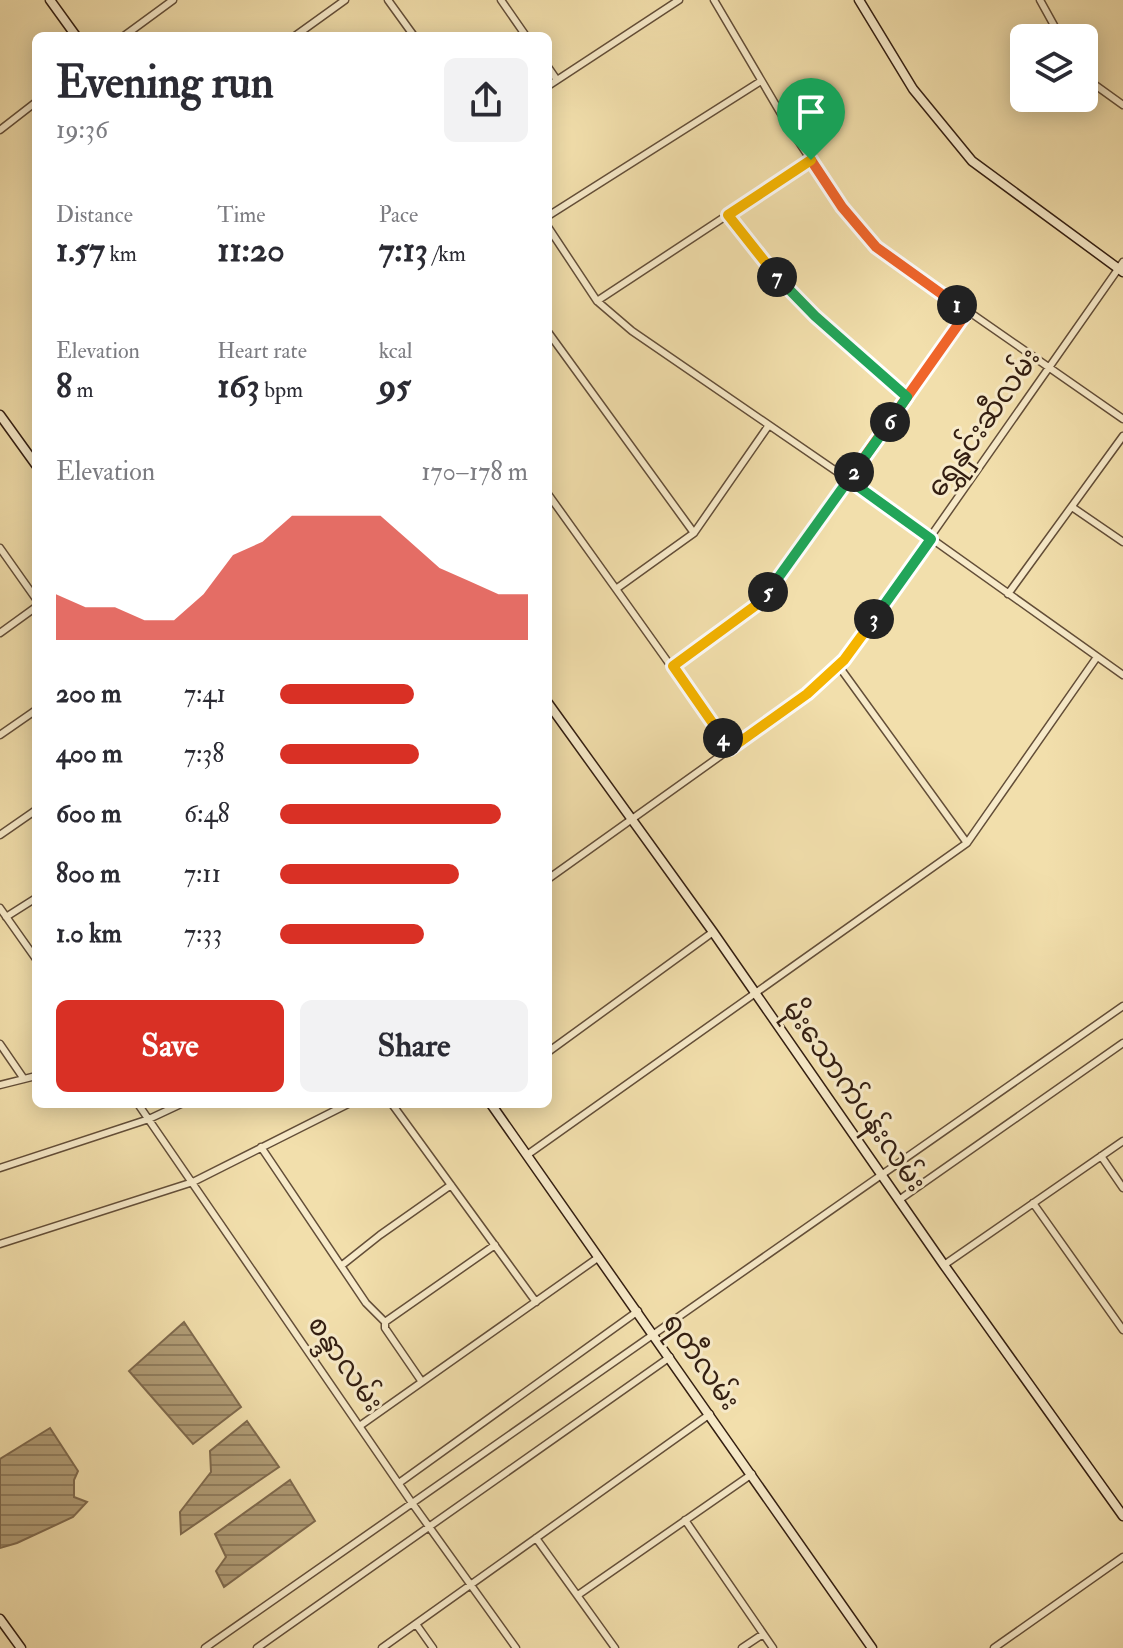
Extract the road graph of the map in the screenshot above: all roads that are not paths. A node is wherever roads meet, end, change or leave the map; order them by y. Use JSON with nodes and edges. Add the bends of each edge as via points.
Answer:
{"nodes":[{"id":1,"x":50,"y":0,"type":"edge"},
{"id":2,"x":173,"y":0,"type":"edge"},
{"id":3,"x":345,"y":0,"type":"edge"},
{"id":4,"x":388,"y":0,"type":"edge"},
{"id":5,"x":679,"y":0,"type":"edge"},
{"id":6,"x":714,"y":0,"type":"edge"},
{"id":7,"x":859,"y":0,"type":"edge"},
{"id":8,"x":1040,"y":0,"type":"edge"},
{"id":9,"x":504,"y":1,"type":"edge"},
{"id":10,"x":1053,"y":24,"type":"edge"},
{"id":11,"x":73,"y":32,"type":"edge"},
{"id":12,"x":129,"y":32,"type":"edge"},
{"id":13,"x":301,"y":32,"type":"edge"},
{"id":14,"x":411,"y":32,"type":"edge"},
{"id":15,"x":523,"y":32,"type":"edge"},
{"id":16,"x":552,"y":73,"type":"edge"},
{"id":17,"x":557,"y":80,"type":"junction"},
{"id":18,"x":761,"y":81,"type":"junction"},
{"id":19,"x":552,"y":83,"type":"edge"},
{"id":20,"x":1098,"y":87,"type":"edge"},
{"id":21,"x":32,"y":105,"type":"edge"},
{"id":22,"x":1123,"y":105,"type":"edge"},
{"id":23,"x":0,"y":130,"type":"edge"},
{"id":24,"x":811,"y":160,"type":"junction"},
{"id":25,"x":552,"y":213,"type":"edge"},
{"id":26,"x":728,"y":215,"type":"junction"},
{"id":27,"x":552,"y":233,"type":"edge"},
{"id":28,"x":1121,"y":268,"type":"edge"},
{"id":29,"x":597,"y":301,"type":"junction"},
{"id":30,"x":967,"y":312,"type":"junction"},
{"id":31,"x":552,"y":338,"type":"edge"},
{"id":32,"x":1049,"y":366,"type":"junction"},
{"id":33,"x":907,"y":397,"type":"junction"},
{"id":34,"x":0,"y":415,"type":"edge"},
{"id":35,"x":1123,"y":419,"type":"edge"},
{"id":36,"x":769,"y":425,"type":"junction"},
{"id":37,"x":1123,"y":436,"type":"edge"},
{"id":38,"x":32,"y":459,"type":"edge"},
{"id":39,"x":849,"y":480,"type":"junction"},
{"id":40,"x":552,"y":500,"type":"edge"},
{"id":41,"x":1072,"y":507,"type":"junction"},
{"id":42,"x":694,"y":533,"type":"junction"},
{"id":43,"x":931,"y":539,"type":"junction"},
{"id":44,"x":1123,"y":542,"type":"edge"},
{"id":45,"x":0,"y":548,"type":"edge"},
{"id":46,"x":616,"y":589,"type":"junction"},
{"id":47,"x":32,"y":593,"type":"edge"},
{"id":48,"x":1008,"y":594,"type":"junction"},
{"id":49,"x":32,"y":610,"type":"edge"},
{"id":50,"x":0,"y":633,"type":"edge"},
{"id":51,"x":1097,"y":657,"type":"junction"},
{"id":52,"x":838,"y":665,"type":"junction"},
{"id":53,"x":673,"y":666,"type":"junction"},
{"id":54,"x":1123,"y":675,"type":"edge"},
{"id":55,"x":552,"y":709,"type":"edge"},
{"id":56,"x":32,"y":713,"type":"edge"},
{"id":57,"x":0,"y":735,"type":"edge"},
{"id":58,"x":730,"y":749,"type":"junction"},
{"id":59,"x":32,"y":813,"type":"edge"},
{"id":60,"x":632,"y":819,"type":"junction"},
{"id":61,"x":0,"y":835,"type":"edge"},
{"id":62,"x":967,"y":843,"type":"junction"},
{"id":63,"x":552,"y":876,"type":"edge"},
{"id":64,"x":32,"y":901,"type":"edge"},
{"id":65,"x":0,"y":908,"type":"edge"},
{"id":66,"x":6,"y":917,"type":"junction"},
{"id":67,"x":713,"y":932,"type":"junction"},
{"id":68,"x":32,"y":953,"type":"edge"},
{"id":69,"x":755,"y":992,"type":"junction"},
{"id":70,"x":1123,"y":1006,"type":"edge"},
{"id":71,"x":1123,"y":1043,"type":"edge"},
{"id":72,"x":0,"y":1044,"type":"edge"},
{"id":73,"x":552,"y":1049,"type":"edge"},
{"id":74,"x":32,"y":1077,"type":"edge"},
{"id":75,"x":24,"y":1079,"type":"junction"},
{"id":76,"x":0,"y":1085,"type":"edge"},
{"id":77,"x":141,"y":1108,"type":"edge"},
{"id":78,"x":172,"y":1108,"type":"edge"},
{"id":79,"x":340,"y":1108,"type":"edge"},
{"id":80,"x":395,"y":1108,"type":"edge"},
{"id":81,"x":494,"y":1108,"type":"edge"},
{"id":82,"x":149,"y":1119,"type":"junction"},
{"id":83,"x":1123,"y":1141,"type":"edge"},
{"id":84,"x":261,"y":1147,"type":"junction"},
{"id":85,"x":527,"y":1155,"type":"junction"},
{"id":86,"x":1101,"y":1156,"type":"junction"},
{"id":87,"x":0,"y":1168,"type":"edge"},
{"id":88,"x":882,"y":1176,"type":"junction"},
{"id":89,"x":193,"y":1182,"type":"junction"},
{"id":90,"x":451,"y":1185,"type":"junction"},
{"id":91,"x":1123,"y":1188,"type":"edge"},
{"id":92,"x":899,"y":1200,"type":"junction"},
{"id":93,"x":1033,"y":1203,"type":"junction"},
{"id":94,"x":0,"y":1244,"type":"edge"},
{"id":95,"x":495,"y":1245,"type":"junction"},
{"id":96,"x":599,"y":1257,"type":"junction"},
{"id":97,"x":944,"y":1265,"type":"junction"},
{"id":98,"x":341,"y":1266,"type":"junction"},
{"id":99,"x":536,"y":1302,"type":"junction"},
{"id":100,"x":638,"y":1311,"type":"junction"},
{"id":101,"x":385,"y":1322,"type":"junction"},
{"id":102,"x":1123,"y":1330,"type":"edge"},
{"id":103,"x":654,"y":1334,"type":"junction"},
{"id":104,"x":670,"y":1357,"type":"junction"},
{"id":105,"x":422,"y":1382,"type":"junction"},
{"id":106,"x":710,"y":1414,"type":"junction"},
{"id":107,"x":361,"y":1425,"type":"junction"},
{"id":108,"x":752,"y":1474,"type":"junction"},
{"id":109,"x":399,"y":1483,"type":"junction"},
{"id":110,"x":412,"y":1503,"type":"junction"},
{"id":111,"x":1123,"y":1516,"type":"edge"},
{"id":112,"x":685,"y":1520,"type":"junction"},
{"id":113,"x":428,"y":1526,"type":"junction"},
{"id":114,"x":536,"y":1538,"type":"junction"},
{"id":115,"x":1123,"y":1557,"type":"edge"},
{"id":116,"x":471,"y":1585,"type":"junction"},
{"id":117,"x":578,"y":1595,"type":"junction"},
{"id":118,"x":0,"y":1619,"type":"edge"},
{"id":119,"x":416,"y":1624,"type":"junction"},
{"id":120,"x":763,"y":1634,"type":"junction"},
{"id":121,"x":21,"y":1648,"type":"edge"},
{"id":122,"x":205,"y":1648,"type":"edge"},
{"id":123,"x":257,"y":1648,"type":"edge"},
{"id":124,"x":382,"y":1648,"type":"edge"},
{"id":125,"x":433,"y":1648,"type":"edge"},
{"id":126,"x":516,"y":1648,"type":"edge"},
{"id":127,"x":615,"y":1648,"type":"edge"},
{"id":128,"x":742,"y":1648,"type":"edge"},
{"id":129,"x":773,"y":1648,"type":"edge"},
{"id":130,"x":871,"y":1648,"type":"edge"},
{"id":131,"x":994,"y":1648,"type":"edge"}],
"edges":[{"from":1,"to":11,"type":"street"},
{"from":2,"to":12,"type":"street"},
{"from":3,"to":13,"type":"street"},
{"from":4,"to":14,"type":"street"},
{"from":5,"to":17,"type":"street"},
{"from":6,"to":18,"type":"street"},
{"from":7,"to":28,"type":"street","via":[[913,89],[972,161]]},
{"from":8,"to":10,"type":"street"},
{"from":9,"to":15,"type":"street"},
{"from":16,"to":17,"type":"street"},
{"from":17,"to":19,"type":"street"},
{"from":18,"to":24,"type":"street"},
{"from":18,"to":25,"type":"street"},
{"from":20,"to":22,"type":"street"},
{"from":21,"to":23,"type":"street"},
{"from":24,"to":26,"type":"street"},
{"from":24,"to":30,"type":"street","via":[[876,247]]},
{"from":26,"to":29,"type":"street"},
{"from":26,"to":33,"type":"street","via":[[787,290]]},
{"from":27,"to":29,"type":"street"},
{"from":28,"to":32,"type":"street","name":"ရွှေနှင်းဆီလမ်း"},
{"from":29,"to":36,"type":"street"},
{"from":30,"to":32,"type":"street"},
{"from":30,"to":33,"type":"street"},
{"from":31,"to":42,"type":"street"},
{"from":32,"to":35,"type":"street"},
{"from":32,"to":43,"type":"street","name":"ရွှေနှင်းဆီလမ်း"},
{"from":33,"to":39,"type":"street"},
{"from":34,"to":38,"type":"street"},
{"from":36,"to":39,"type":"street"},
{"from":36,"to":42,"type":"street"},
{"from":37,"to":41,"type":"street"},
{"from":39,"to":43,"type":"street"},
{"from":39,"to":53,"type":"street","via":[[759,603]]},
{"from":40,"to":46,"type":"street"},
{"from":41,"to":44,"type":"street"},
{"from":41,"to":48,"type":"street"},
{"from":42,"to":46,"type":"street"},
{"from":43,"to":48,"type":"street"},
{"from":43,"to":52,"type":"street","name":"ရွှေနှင်းဆီလမ်း"},
{"from":45,"to":47,"type":"street"},
{"from":46,"to":53,"type":"street"},
{"from":48,"to":51,"type":"street"},
{"from":49,"to":50,"type":"street"},
{"from":51,"to":54,"type":"street"},
{"from":51,"to":62,"type":"street"},
{"from":52,"to":58,"type":"street","name":"ရွှေနှင်းဆီလမ်း"},
{"from":52,"to":62,"type":"street"},
{"from":53,"to":58,"type":"street"},
{"from":55,"to":60,"type":"street","name":"မိုးသောက်ပန်းလမ်း"},
{"from":56,"to":57,"type":"street"},
{"from":58,"to":60,"type":"street","name":"ရွှေနှင်းဆီလမ်း"},
{"from":59,"to":61,"type":"street"},
{"from":60,"to":63,"type":"street","name":"ရွှေနှင်းဆီလမ်း"},
{"from":60,"to":67,"type":"street","name":"မိုးသောက်ပန်းလမ်း"},
{"from":62,"to":69,"type":"street"},
{"from":64,"to":66,"type":"street"},
{"from":65,"to":66,"type":"street"},
{"from":66,"to":68,"type":"street"},
{"from":67,"to":69,"type":"street","name":"မိုးသောက်ပန်းလမ်း"},
{"from":67,"to":73,"type":"street"},
{"from":69,"to":85,"type":"street"},
{"from":69,"to":88,"type":"street","name":"မိုးသောက်ပန်းလမ်း"},
{"from":70,"to":88,"type":"street"},
{"from":71,"to":92,"type":"street"},
{"from":72,"to":75,"type":"street"},
{"from":74,"to":75,"type":"street"},
{"from":75,"to":76,"type":"street"},
{"from":77,"to":82,"type":"street","name":"စန္ဒာလမ်း"},
{"from":78,"to":82,"type":"street"},
{"from":79,"to":84,"type":"street"},
{"from":80,"to":90,"type":"street"},
{"from":81,"to":85,"type":"street","name":"ရတီလမ်း"},
{"from":82,"to":87,"type":"street"},
{"from":82,"to":89,"type":"street","name":"စန္ဒာလမ်း"},
{"from":83,"to":86,"type":"street"},
{"from":84,"to":89,"type":"street"},
{"from":84,"to":98,"type":"street"},
{"from":85,"to":96,"type":"street","name":"ရတီလမ်း"},
{"from":86,"to":91,"type":"street"},
{"from":86,"to":93,"type":"street"},
{"from":88,"to":92,"type":"street","name":"မိုးသောက်ပန်းလမ်း"},
{"from":88,"to":103,"type":"street"},
{"from":89,"to":94,"type":"street"},
{"from":89,"to":107,"type":"street","name":"စန္ဒာလမ်း"},
{"from":90,"to":95,"type":"street"},
{"from":90,"to":98,"type":"street"},
{"from":92,"to":97,"type":"street","name":"မိုးသောက်ပန်းလမ်း"},
{"from":93,"to":97,"type":"street"},
{"from":93,"to":102,"type":"street"},
{"from":95,"to":99,"type":"street"},
{"from":95,"to":101,"type":"street"},
{"from":96,"to":99,"type":"street"},
{"from":96,"to":100,"type":"street","name":"ရတီလမ်း"},
{"from":97,"to":111,"type":"street","name":"မိုးသောက်ပန်းလမ်း"},
{"from":98,"to":101,"type":"street"},
{"from":99,"to":105,"type":"street"},
{"from":100,"to":103,"type":"street","name":"ရတီလမ်း"},
{"from":100,"to":109,"type":"street"},
{"from":101,"to":105,"type":"street"},
{"from":103,"to":104,"type":"street","name":"ရတီလမ်း"},
{"from":103,"to":110,"type":"street"},
{"from":104,"to":106,"type":"street","name":"ရတီလမ်း"},
{"from":104,"to":113,"type":"street"},
{"from":105,"to":107,"type":"street"},
{"from":106,"to":108,"type":"street","name":"ရတီလမ်း"},
{"from":106,"to":114,"type":"street"},
{"from":107,"to":109,"type":"street","name":"စန္ဒာလမ်း"},
{"from":108,"to":112,"type":"street"},
{"from":108,"to":130,"type":"street","name":"ရတီလမ်း"},
{"from":109,"to":110,"type":"street","name":"စန္ဒာလမ်း"},
{"from":110,"to":113,"type":"street","name":"စန္ဒာလမ်း"},
{"from":110,"to":122,"type":"street"},
{"from":112,"to":117,"type":"street"},
{"from":112,"to":120,"type":"street"},
{"from":113,"to":116,"type":"street","name":"စန္ဒာလမ်း"},
{"from":113,"to":123,"type":"street"},
{"from":114,"to":116,"type":"street"},
{"from":114,"to":117,"type":"street"},
{"from":115,"to":131,"type":"street"},
{"from":116,"to":119,"type":"street"},
{"from":116,"to":126,"type":"street","name":"စန္ဒာလမ်း"},
{"from":117,"to":127,"type":"street"},
{"from":118,"to":121,"type":"street"},
{"from":119,"to":124,"type":"street"},
{"from":119,"to":125,"type":"street"},
{"from":120,"to":128,"type":"street"},
{"from":120,"to":129,"type":"street"}]}
